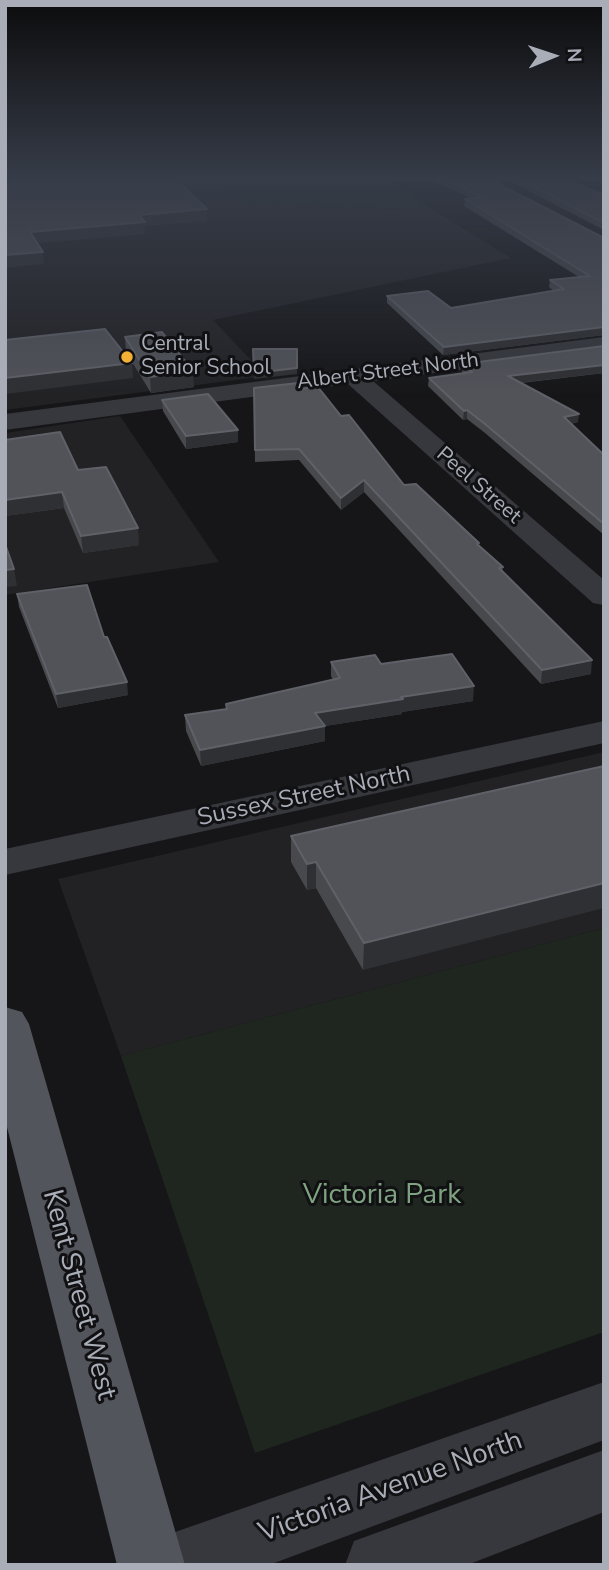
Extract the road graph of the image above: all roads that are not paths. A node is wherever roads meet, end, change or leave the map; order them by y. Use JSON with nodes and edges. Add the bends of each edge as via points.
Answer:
{"nodes":[{"id":1,"x":604,"y":344,"type":"edge"},
{"id":2,"x":353,"y":376,"type":"junction"},
{"id":3,"x":5,"y":422,"type":"edge"},
{"id":4,"x":604,"y":596,"type":"edge"},
{"id":5,"x":604,"y":732,"type":"edge"},
{"id":6,"x":5,"y":862,"type":"edge"},
{"id":7,"x":5,"y":1024,"type":"edge"},
{"id":8,"x":604,"y":1411,"type":"edge"},
{"id":9,"x":604,"y":1481,"type":"edge"},
{"id":10,"x":151,"y":1565,"type":"edge"},
{"id":11,"x":178,"y":1565,"type":"edge"},
{"id":12,"x":378,"y":1565,"type":"edge"}],
"edges":[{"from":1,"to":2,"type":"street","name":"Albert Street North"},
{"from":2,"to":3,"type":"street","name":"Albert Street North"},
{"from":2,"to":4,"type":"street","name":"Peel Street"},
{"from":5,"to":6,"type":"street","name":"Sussex Street North"},
{"from":7,"to":10,"type":"main road","name":"Kent Street West"},
{"from":8,"to":11,"type":"street","name":"Victoria Avenue North"},
{"from":9,"to":12,"type":"street"}]}
